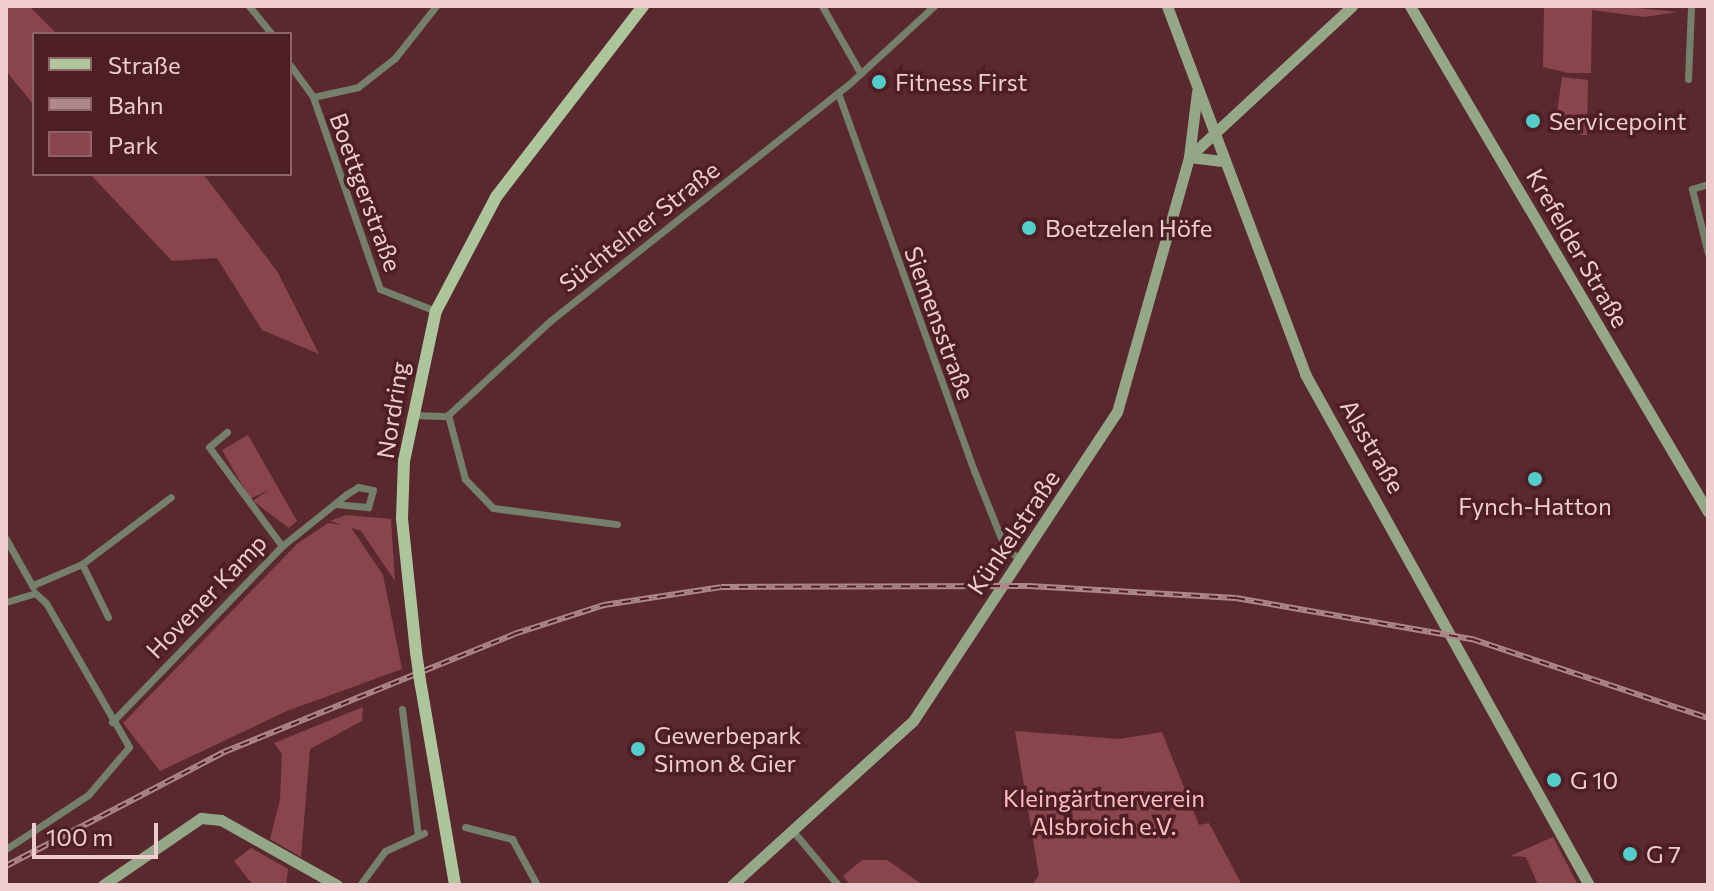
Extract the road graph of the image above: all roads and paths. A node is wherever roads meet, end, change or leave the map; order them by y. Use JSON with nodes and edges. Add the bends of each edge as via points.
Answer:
{"nodes":[{"id":1,"x":249,"y":6,"type":"edge"},
{"id":2,"x":436,"y":6,"type":"edge"},
{"id":3,"x":643,"y":6,"type":"edge"},
{"id":4,"x":822,"y":6,"type":"edge"},
{"id":5,"x":934,"y":6,"type":"edge"},
{"id":6,"x":1167,"y":6,"type":"edge"},
{"id":7,"x":1352,"y":6,"type":"edge"},
{"id":8,"x":1410,"y":6,"type":"edge"},
{"id":9,"x":1691,"y":6,"type":"edge"},
{"id":10,"x":270,"y":32,"type":"edge"},
{"id":11,"x":292,"y":68,"type":"edge"},
{"id":12,"x":861,"y":74,"type":"junction"},
{"id":13,"x":1688,"y":79,"type":"dead end"},
{"id":14,"x":1197,"y":87,"type":"junction"},
{"id":15,"x":838,"y":93,"type":"junction"},
{"id":16,"x":313,"y":97,"type":"junction"},
{"id":17,"x":1212,"y":131,"type":"junction"},
{"id":18,"x":1189,"y":157,"type":"junction"},
{"id":19,"x":1222,"y":161,"type":"junction"},
{"id":20,"x":1708,"y":184,"type":"edge"},
{"id":21,"x":1708,"y":253,"type":"edge"},
{"id":22,"x":436,"y":311,"type":"junction"},
{"id":23,"x":411,"y":414,"type":"junction"},
{"id":24,"x":448,"y":415,"type":"junction"},
{"id":25,"x":227,"y":432,"type":"dead end"},
{"id":26,"x":171,"y":497,"type":"dead end"},
{"id":27,"x":335,"y":504,"type":"junction"},
{"id":28,"x":1708,"y":512,"type":"edge"},
{"id":29,"x":617,"y":524,"type":"dead end"},
{"id":30,"x":6,"y":539,"type":"edge"},
{"id":31,"x":282,"y":546,"type":"junction"},
{"id":32,"x":1020,"y":559,"type":"junction"},
{"id":33,"x":82,"y":564,"type":"junction"},
{"id":34,"x":34,"y":589,"type":"junction"},
{"id":35,"x":6,"y":602,"type":"edge"},
{"id":36,"x":108,"y":617,"type":"dead end"},
{"id":37,"x":402,"y":709,"type":"dead end"},
{"id":38,"x":112,"y":722,"type":"junction"},
{"id":39,"x":465,"y":827,"type":"dead end"},
{"id":40,"x":793,"y":831,"type":"junction"},
{"id":41,"x":6,"y":849,"type":"edge"},
{"id":42,"x":103,"y":885,"type":"edge"},
{"id":43,"x":337,"y":885,"type":"edge"},
{"id":44,"x":360,"y":885,"type":"edge"},
{"id":45,"x":455,"y":885,"type":"edge"},
{"id":46,"x":537,"y":885,"type":"edge"},
{"id":47,"x":732,"y":885,"type":"edge"},
{"id":48,"x":838,"y":885,"type":"edge"},
{"id":49,"x":1589,"y":885,"type":"edge"}],
"edges":[{"from":1,"to":10,"type":"street"},
{"from":2,"to":16,"type":"street","name":"Boettgerstraße","via":[[377,76],[327,99]]},
{"from":3,"to":22,"type":"main road","name":"Nordring","via":[[496,197]]},
{"from":4,"to":12,"type":"street"},
{"from":5,"to":12,"type":"street","name":"Süchtelner Straße"},
{"from":6,"to":14,"type":"street","name":"Alsstraße"},
{"from":7,"to":17,"type":"street","name":"Künkelstraße"},
{"from":8,"to":28,"type":"street","name":"Krefelder Straße"},
{"from":9,"to":13,"type":"street"},
{"from":11,"to":16,"type":"street","name":"Boettgerstraße"},
{"from":12,"to":15,"type":"street","name":"Süchtelner Straße"},
{"from":14,"to":17,"type":"street","name":"Alsstraße"},
{"from":14,"to":18,"type":"street"},
{"from":15,"to":24,"type":"street","name":"Süchtelner Straße","via":[[550,321]]},
{"from":15,"to":32,"type":"street","name":"Siemensstraße","via":[[969,459],[1005,548]]},
{"from":16,"to":22,"type":"street","name":"Boettgerstraße","via":[[380,289]]},
{"from":17,"to":18,"type":"street","name":"Künkelstraße"},
{"from":17,"to":19,"type":"street","name":"Alsstraße"},
{"from":18,"to":19,"type":"street"},
{"from":18,"to":32,"type":"street","name":"Künkelstraße","via":[[1117,412]]},
{"from":19,"to":49,"type":"street","name":"Alsstraße","via":[[1305,374]]},
{"from":20,"to":21,"type":"street","via":[[1692,189]]},
{"from":22,"to":23,"type":"main road","name":"Nordring"},
{"from":23,"to":24,"type":"street"},
{"from":23,"to":45,"type":"main road","name":"Nordring","bridge":true,"via":[[402,518],[416,652]]},
{"from":24,"to":29,"type":"street","via":[[465,479],[493,508]]},
{"from":25,"to":31,"type":"street","via":[[209,447]]},
{"from":26,"to":33,"type":"street"},
{"from":27,"to":27,"type":"street","name":"Hovener Kamp","via":[[368,507],[373,490],[358,487]]},
{"from":27,"to":31,"type":"street","name":"Hovener Kamp"},
{"from":30,"to":34,"type":"street"},
{"from":31,"to":38,"type":"street","name":"Hovener Kamp"},
{"from":32,"to":40,"type":"street","name":"Künkelstraße","via":[[898,740]]},
{"from":33,"to":34,"type":"street"},
{"from":33,"to":36,"type":"street"},
{"from":34,"to":35,"type":"street"},
{"from":34,"to":38,"type":"street"},
{"from":37,"to":44,"type":"street","via":[[421,834],[385,851]]},
{"from":38,"to":41,"type":"street","via":[[129,747],[88,795]]},
{"from":39,"to":46,"type":"street","via":[[512,839]]},
{"from":40,"to":47,"type":"street","name":"Künkelstraße"},
{"from":40,"to":48,"type":"street"},
{"from":42,"to":43,"type":"street","via":[[188,824],[211,818]]}]}
